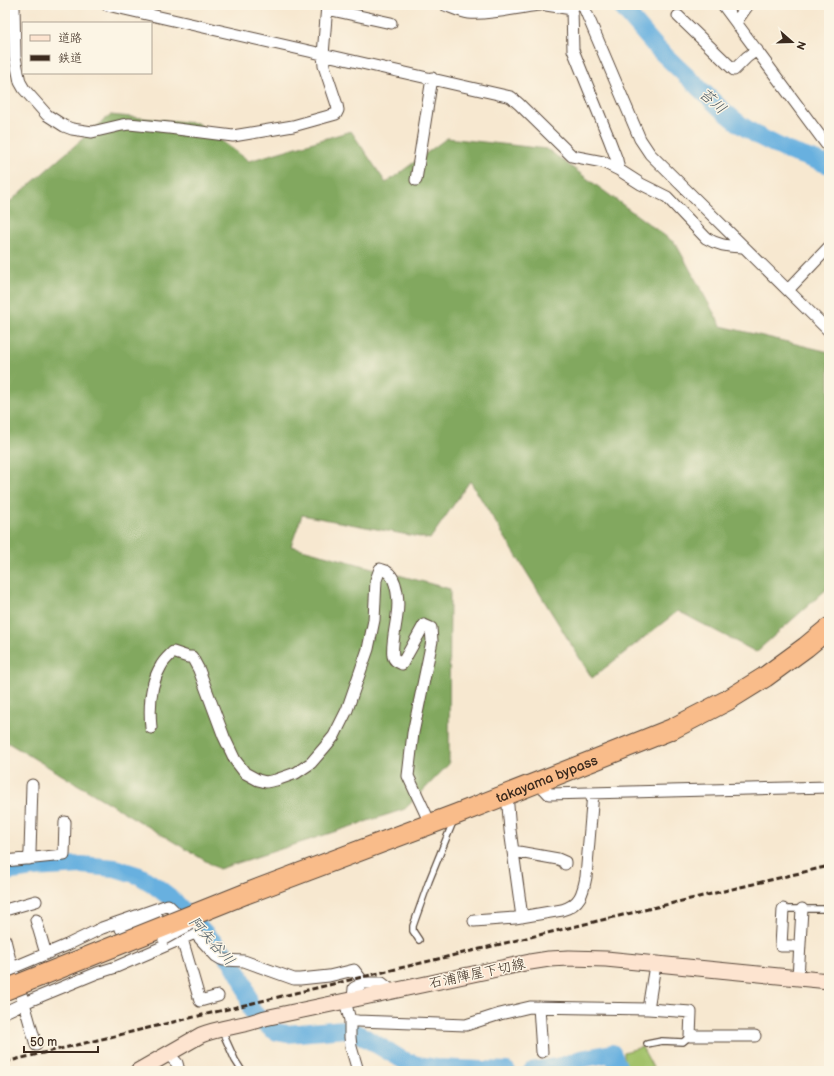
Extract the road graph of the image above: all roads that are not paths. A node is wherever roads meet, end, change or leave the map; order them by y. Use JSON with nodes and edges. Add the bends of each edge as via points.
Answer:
{"nodes":[{"id":1,"x":14,"y":5,"type":"edge"},
{"id":2,"x":107,"y":5,"type":"edge"},
{"id":3,"x":446,"y":5,"type":"edge"},
{"id":4,"x":540,"y":5,"type":"edge"},
{"id":5,"x":546,"y":5,"type":"edge"},
{"id":6,"x":583,"y":5,"type":"edge"},
{"id":7,"x":723,"y":5,"type":"edge"},
{"id":8,"x":748,"y":5,"type":"edge"},
{"id":9,"x":327,"y":7,"type":"edge"},
{"id":10,"x":573,"y":7,"type":"edge"},
{"id":11,"x":678,"y":16,"type":"dead end"},
{"id":12,"x":736,"y":22,"type":"junction"},
{"id":13,"x":391,"y":23,"type":"dead end"},
{"id":14,"x":756,"y":50,"type":"junction"},
{"id":15,"x":322,"y":55,"type":"junction"},
{"id":16,"x":432,"y":78,"type":"junction"},
{"id":17,"x":829,"y":148,"type":"edge"},
{"id":18,"x":619,"y":170,"type":"junction"},
{"id":19,"x":416,"y":180,"type":"dead end"},
{"id":20,"x":743,"y":247,"type":"junction"},
{"id":21,"x":829,"y":247,"type":"edge"},
{"id":22,"x":788,"y":290,"type":"junction"},
{"id":23,"x":829,"y":331,"type":"edge"},
{"id":24,"x":829,"y":628,"type":"edge"},
{"id":25,"x":151,"y":728,"type":"dead end"},
{"id":26,"x":538,"y":782,"type":"junction"},
{"id":27,"x":32,"y":785,"type":"dead end"},
{"id":28,"x":829,"y":787,"type":"edge"},
{"id":29,"x":593,"y":793,"type":"junction"},
{"id":30,"x":507,"y":794,"type":"junction"},
{"id":31,"x":456,"y":814,"type":"junction"},
{"id":32,"x":65,"y":822,"type":"dead end"},
{"id":33,"x":430,"y":823,"type":"junction"},
{"id":34,"x":513,"y":851,"type":"junction"},
{"id":35,"x":29,"y":858,"type":"junction"},
{"id":36,"x":5,"y":861,"type":"edge"},
{"id":37,"x":566,"y":864,"type":"dead end"},
{"id":38,"x":245,"y":894,"type":"junction"},
{"id":39,"x":36,"y":901,"type":"dead end"},
{"id":40,"x":783,"y":909,"type":"joint"},
{"id":41,"x":802,"y":909,"type":"junction"},
{"id":42,"x":829,"y":909,"type":"edge"},
{"id":43,"x":5,"y":910,"type":"edge"},
{"id":44,"x":522,"y":917,"type":"junction"},
{"id":45,"x":158,"y":918,"type":"joint"},
{"id":46,"x":36,"y":920,"type":"dead end"},
{"id":47,"x":474,"y":921,"type":"dead end"},
{"id":48,"x":195,"y":933,"type":"junction"},
{"id":49,"x":182,"y":939,"type":"junction"},
{"id":50,"x":5,"y":940,"type":"edge"},
{"id":51,"x":419,"y":940,"type":"dead end"},
{"id":52,"x":67,"y":945,"type":"junction"},
{"id":53,"x":799,"y":946,"type":"junction"},
{"id":54,"x":46,"y":954,"type":"junction"},
{"id":55,"x":655,"y":965,"type":"junction"},
{"id":56,"x":9,"y":969,"type":"edge"},
{"id":57,"x":97,"y":972,"type":"junction"},
{"id":58,"x":798,"y":978,"type":"junction"},
{"id":59,"x":829,"y":981,"type":"edge"},
{"id":60,"x":364,"y":983,"type":"junction"},
{"id":61,"x":5,"y":990,"type":"edge"},
{"id":62,"x":392,"y":991,"type":"junction"},
{"id":63,"x":218,"y":996,"type":"dead end"},
{"id":64,"x":349,"y":1000,"type":"junction"},
{"id":65,"x":24,"y":1003,"type":"junction"},
{"id":66,"x":539,"y":1007,"type":"junction"},
{"id":67,"x":648,"y":1009,"type":"junction"},
{"id":68,"x":5,"y":1012,"type":"edge"},
{"id":69,"x":350,"y":1021,"type":"junction"},
{"id":70,"x":221,"y":1029,"type":"junction"},
{"id":71,"x":690,"y":1036,"type":"junction"},
{"id":72,"x":755,"y":1036,"type":"dead end"},
{"id":73,"x":647,"y":1044,"type":"dead end"},
{"id":74,"x":36,"y":1045,"type":"dead end"},
{"id":75,"x":542,"y":1052,"type":"dead end"},
{"id":76,"x":168,"y":1054,"type":"junction"},
{"id":77,"x":138,"y":1071,"type":"edge"},
{"id":78,"x":179,"y":1071,"type":"edge"},
{"id":79,"x":242,"y":1071,"type":"edge"},
{"id":80,"x":358,"y":1071,"type":"edge"}],
"edges":[{"from":1,"to":15,"type":"street","via":[[15,57],[20,82],[47,115],[64,126],[79,130],[92,132],[129,124],[233,136],[333,116],[338,110]]},
{"from":2,"to":15,"type":"street"},
{"from":3,"to":4,"type":"street","via":[[474,13]]},
{"from":5,"to":10,"type":"street"},
{"from":6,"to":20,"type":"street","via":[[640,139],[650,154]]},
{"from":7,"to":12,"type":"street"},
{"from":8,"to":12,"type":"street"},
{"from":9,"to":13,"type":"street"},
{"from":9,"to":15,"type":"street"},
{"from":10,"to":18,"type":"street","via":[[573,50]]},
{"from":11,"to":14,"type":"street","via":[[734,70]]},
{"from":12,"to":14,"type":"street"},
{"from":14,"to":17,"type":"street"},
{"from":15,"to":16,"type":"street"},
{"from":16,"to":18,"type":"street","via":[[511,97],[572,156],[603,162]]},
{"from":16,"to":19,"type":"street"},
{"from":18,"to":20,"type":"street","via":[[667,197],[706,238],[720,245]]},
{"from":20,"to":22,"type":"street"},
{"from":21,"to":22,"type":"street"},
{"from":22,"to":23,"type":"street"},
{"from":24,"to":26,"type":"highway","name":"takayama bypass","via":[[765,677],[728,700],[672,729]]},
{"from":25,"to":33,"type":"street","via":[[149,715],[152,690],[160,668],[173,652],[192,658],[224,737],[235,760],[245,773],[266,782],[296,773],[311,763],[334,736],[347,710],[368,649],[374,620],[377,574],[380,569],[387,571],[397,592],[398,614],[393,645],[393,656],[396,661],[402,664],[424,625],[431,628],[432,641],[413,733],[408,776]]},
{"from":26,"to":29,"type":"street","via":[[549,794]]},
{"from":26,"to":30,"type":"highway","name":"takayama bypass"},
{"from":27,"to":35,"type":"street"},
{"from":28,"to":29,"type":"street"},
{"from":29,"to":44,"type":"street","via":[[586,877],[577,902],[570,908]]},
{"from":30,"to":31,"type":"highway","name":"takayama bypass"},
{"from":30,"to":34,"type":"street"},
{"from":31,"to":33,"type":"highway","name":"takayama bypass"},
{"from":31,"to":51,"type":"lane","via":[[413,926]]},
{"from":32,"to":35,"type":"street","via":[[64,855]]},
{"from":33,"to":38,"type":"highway","name":"takayama bypass"},
{"from":34,"to":37,"type":"street","via":[[558,859]]},
{"from":34,"to":44,"type":"street"},
{"from":35,"to":36,"type":"street"},
{"from":38,"to":45,"type":"highway","bridge":true,"via":[[216,898]]},
{"from":38,"to":57,"type":"street","bridge":true,"via":[[164,939]]},
{"from":38,"to":61,"type":"highway","bridge":true},
{"from":39,"to":43,"type":"street"},
{"from":40,"to":41,"type":"lane"},
{"from":40,"to":53,"type":"street","via":[[781,946]]},
{"from":41,"to":42,"type":"lane"},
{"from":41,"to":53,"type":"street"},
{"from":44,"to":47,"type":"street"},
{"from":45,"to":52,"type":"street"},
{"from":46,"to":54,"type":"street"},
{"from":48,"to":49,"type":"street"},
{"from":48,"to":52,"type":"street","via":[[168,905],[102,928]]},
{"from":48,"to":60,"type":"street","via":[[216,956],[224,960],[244,961],[287,977],[300,979],[354,970]]},
{"from":49,"to":57,"type":"street","via":[[116,967]]},
{"from":49,"to":63,"type":"street","via":[[200,1001]]},
{"from":50,"to":56,"type":"street"},
{"from":52,"to":54,"type":"street"},
{"from":53,"to":58,"type":"street"},
{"from":54,"to":56,"type":"street"},
{"from":55,"to":58,"type":"main road","name":"石浦陣屋下切線"},
{"from":55,"to":62,"type":"main road","name":"石浦陣屋下切線","via":[[606,960],[549,959]]},
{"from":55,"to":67,"type":"street"},
{"from":56,"to":65,"type":"street"},
{"from":57,"to":65,"type":"street"},
{"from":58,"to":59,"type":"main road","name":"石浦陣屋下切線"},
{"from":60,"to":62,"type":"street","via":[[382,983]]},
{"from":60,"to":64,"type":"street","via":[[354,988]]},
{"from":62,"to":64,"type":"main road","name":"石浦陣屋下切線"},
{"from":64,"to":69,"type":"street"},
{"from":64,"to":70,"type":"main road","name":"石浦陣屋下切線"},
{"from":65,"to":68,"type":"street"},
{"from":65,"to":74,"type":"street"},
{"from":66,"to":67,"type":"street"},
{"from":66,"to":69,"type":"street","via":[[500,1014],[466,1025]]},
{"from":66,"to":75,"type":"street"},
{"from":67,"to":71,"type":"street","via":[[691,1012]]},
{"from":69,"to":80,"type":"street","via":[[350,1047]]},
{"from":70,"to":76,"type":"main road","name":"石浦陣屋下切線","via":[[201,1035]]},
{"from":70,"to":79,"type":"lane"},
{"from":71,"to":72,"type":"street"},
{"from":71,"to":73,"type":"lane","via":[[683,1042],[662,1041]]},
{"from":76,"to":77,"type":"main road","name":"石浦陣屋下切線"},
{"from":76,"to":78,"type":"street","via":[[177,1064]]}]}
